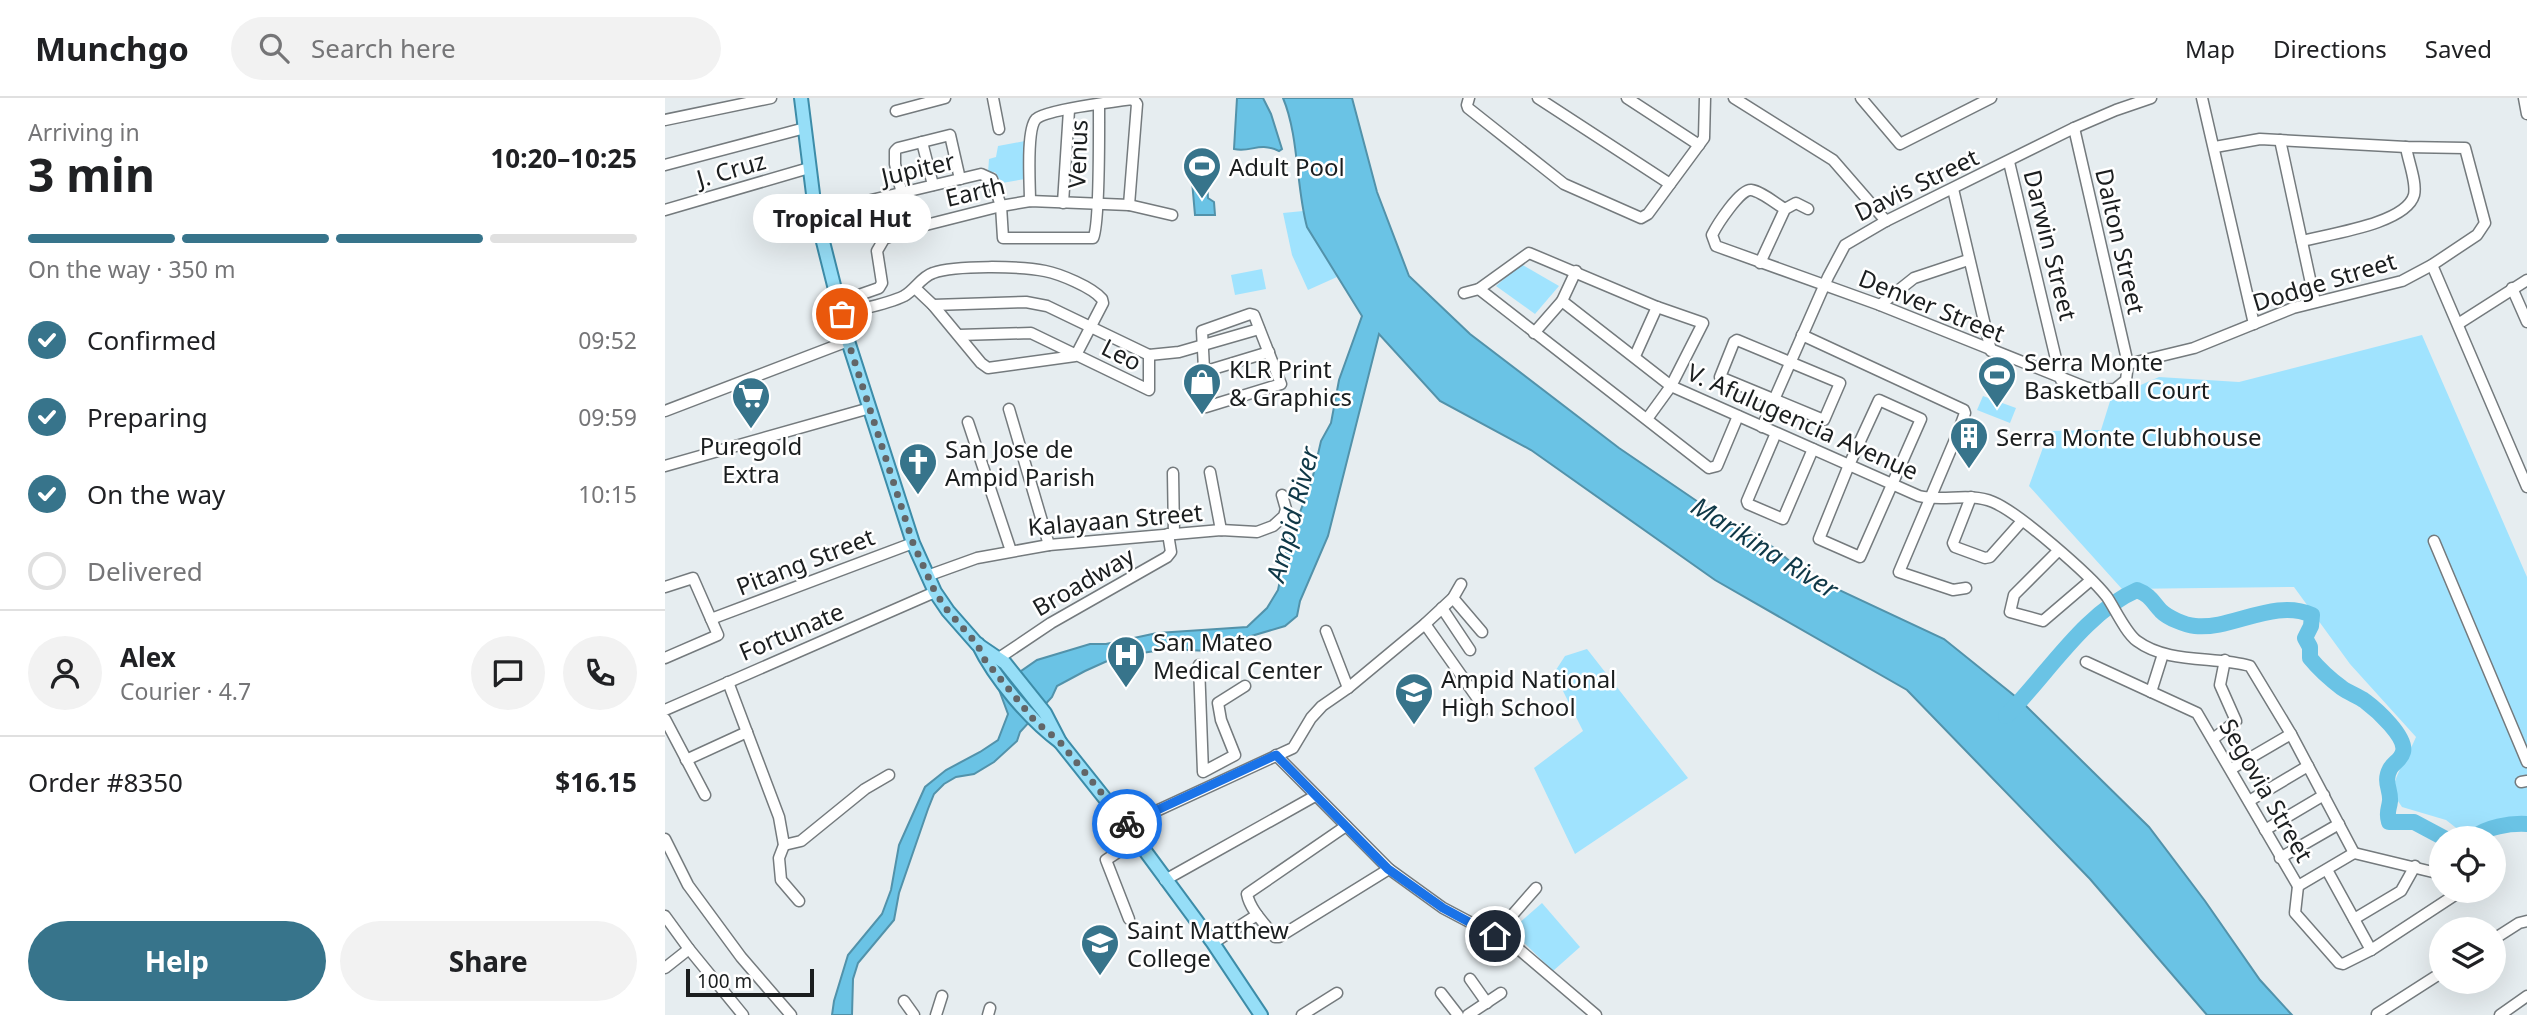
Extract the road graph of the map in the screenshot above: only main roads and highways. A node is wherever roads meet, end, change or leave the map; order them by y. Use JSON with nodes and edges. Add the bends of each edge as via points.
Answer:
{"nodes":[{"id":1,"x":801,"y":98,"type":"edge"},
{"id":2,"x":1261,"y":1015,"type":"edge"}],
"edges":[{"from":1,"to":2,"type":"main road","via":[[819,227],[848,341],[913,543],[935,592],[985,660],[1000,664],[1126,825]]}]}
